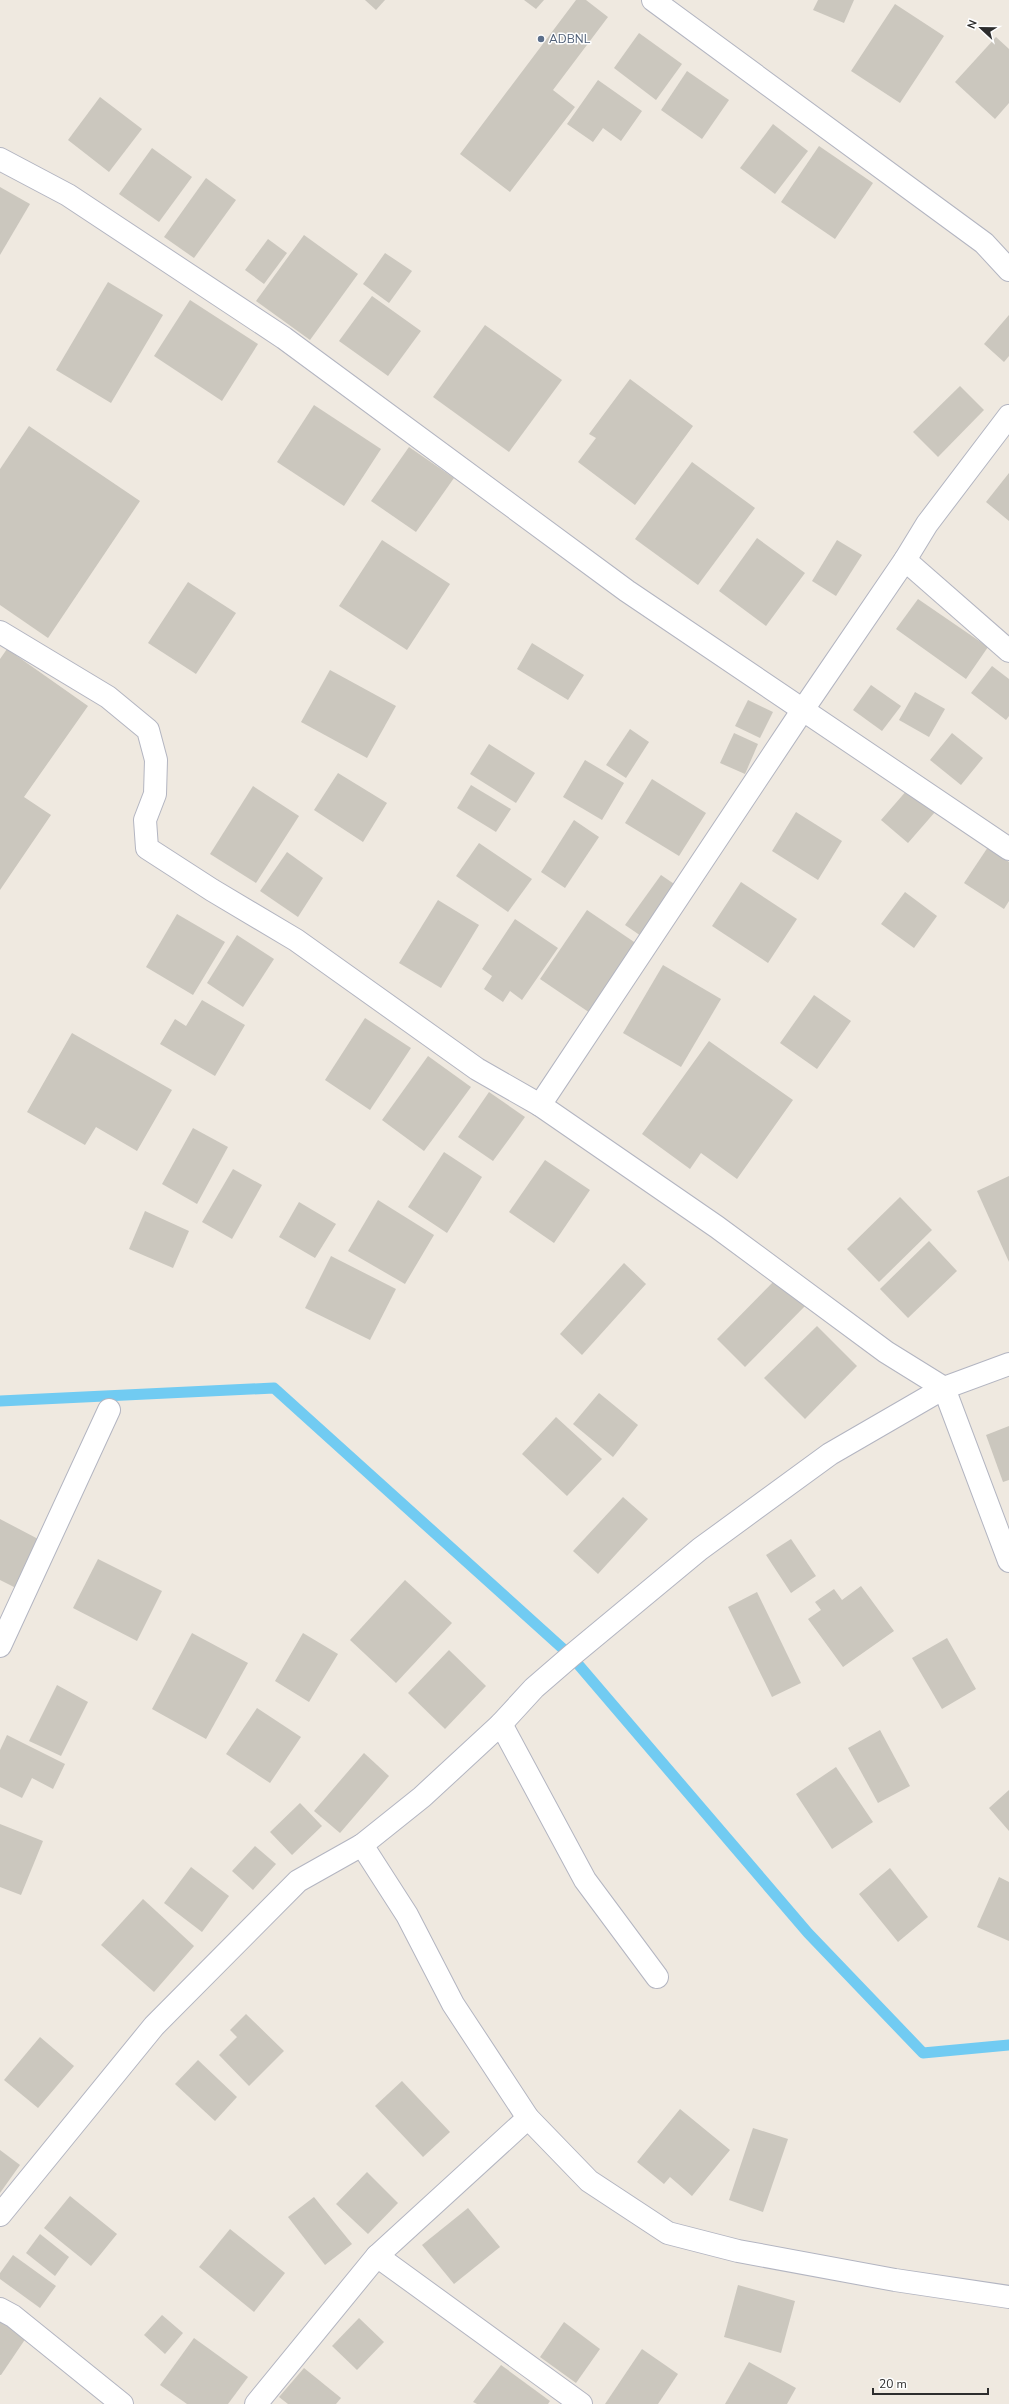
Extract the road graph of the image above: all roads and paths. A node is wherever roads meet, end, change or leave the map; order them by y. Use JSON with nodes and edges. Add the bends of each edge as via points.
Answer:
{"nodes":[{"id":1,"x":653,"y":0,"type":"edge"},
{"id":2,"x":0,"y":159,"type":"edge"},
{"id":3,"x":1009,"y":270,"type":"edge"},
{"id":4,"x":1009,"y":416,"type":"edge"},
{"id":5,"x":905,"y":560,"type":"junction"},
{"id":6,"x":0,"y":632,"type":"edge"},
{"id":7,"x":1009,"y":651,"type":"edge"},
{"id":8,"x":802,"y":711,"type":"junction"},
{"id":9,"x":1009,"y":849,"type":"edge"},
{"id":10,"x":540,"y":1104,"type":"junction"},
{"id":11,"x":1009,"y":1364,"type":"edge"},
{"id":12,"x":944,"y":1388,"type":"junction"},
{"id":13,"x":108,"y":1410,"type":"dead end"},
{"id":14,"x":1009,"y":1561,"type":"edge"},
{"id":15,"x":0,"y":1646,"type":"edge"},
{"id":16,"x":501,"y":1724,"type":"junction"},
{"id":17,"x":362,"y":1845,"type":"junction"},
{"id":18,"x":657,"y":1977,"type":"dead end"},
{"id":19,"x":528,"y":2118,"type":"junction"},
{"id":20,"x":0,"y":2215,"type":"edge"},
{"id":21,"x":377,"y":2256,"type":"junction"},
{"id":22,"x":1009,"y":2297,"type":"edge"},
{"id":23,"x":0,"y":2309,"type":"edge"},
{"id":24,"x":122,"y":2404,"type":"edge"},
{"id":25,"x":256,"y":2404,"type":"edge"},
{"id":26,"x":581,"y":2404,"type":"edge"}],
"edges":[{"from":1,"to":3,"type":"street","via":[[984,243]]},
{"from":2,"to":8,"type":"street","via":[[68,195],[284,338],[627,591]]},
{"from":4,"to":5,"type":"street","via":[[927,524]]},
{"from":5,"to":7,"type":"street"},
{"from":5,"to":8,"type":"street"},
{"from":6,"to":10,"type":"street","via":[[108,697],[148,730],[156,760],[154,794],[145,820],[147,848],[296,940],[477,1069]]},
{"from":8,"to":9,"type":"street"},
{"from":8,"to":10,"type":"street"},
{"from":10,"to":12,"type":"street","via":[[717,1227],[886,1352]]},
{"from":11,"to":12,"type":"street"},
{"from":12,"to":14,"type":"street"},
{"from":12,"to":16,"type":"street","via":[[830,1454],[700,1549],[534,1688]]},
{"from":13,"to":15,"type":"street"},
{"from":16,"to":17,"type":"street","via":[[422,1797]]},
{"from":16,"to":18,"type":"street","via":[[586,1880]]},
{"from":17,"to":19,"type":"street","via":[[407,1916],[453,2004]]},
{"from":17,"to":20,"type":"street","via":[[298,1881],[154,2026]]},
{"from":19,"to":21,"type":"street"},
{"from":19,"to":22,"type":"street","via":[[589,2181],[668,2233],[746,2253],[895,2280]]},
{"from":21,"to":25,"type":"street"},
{"from":21,"to":26,"type":"street"},
{"from":23,"to":24,"type":"street","via":[[13,2316]]}]}
